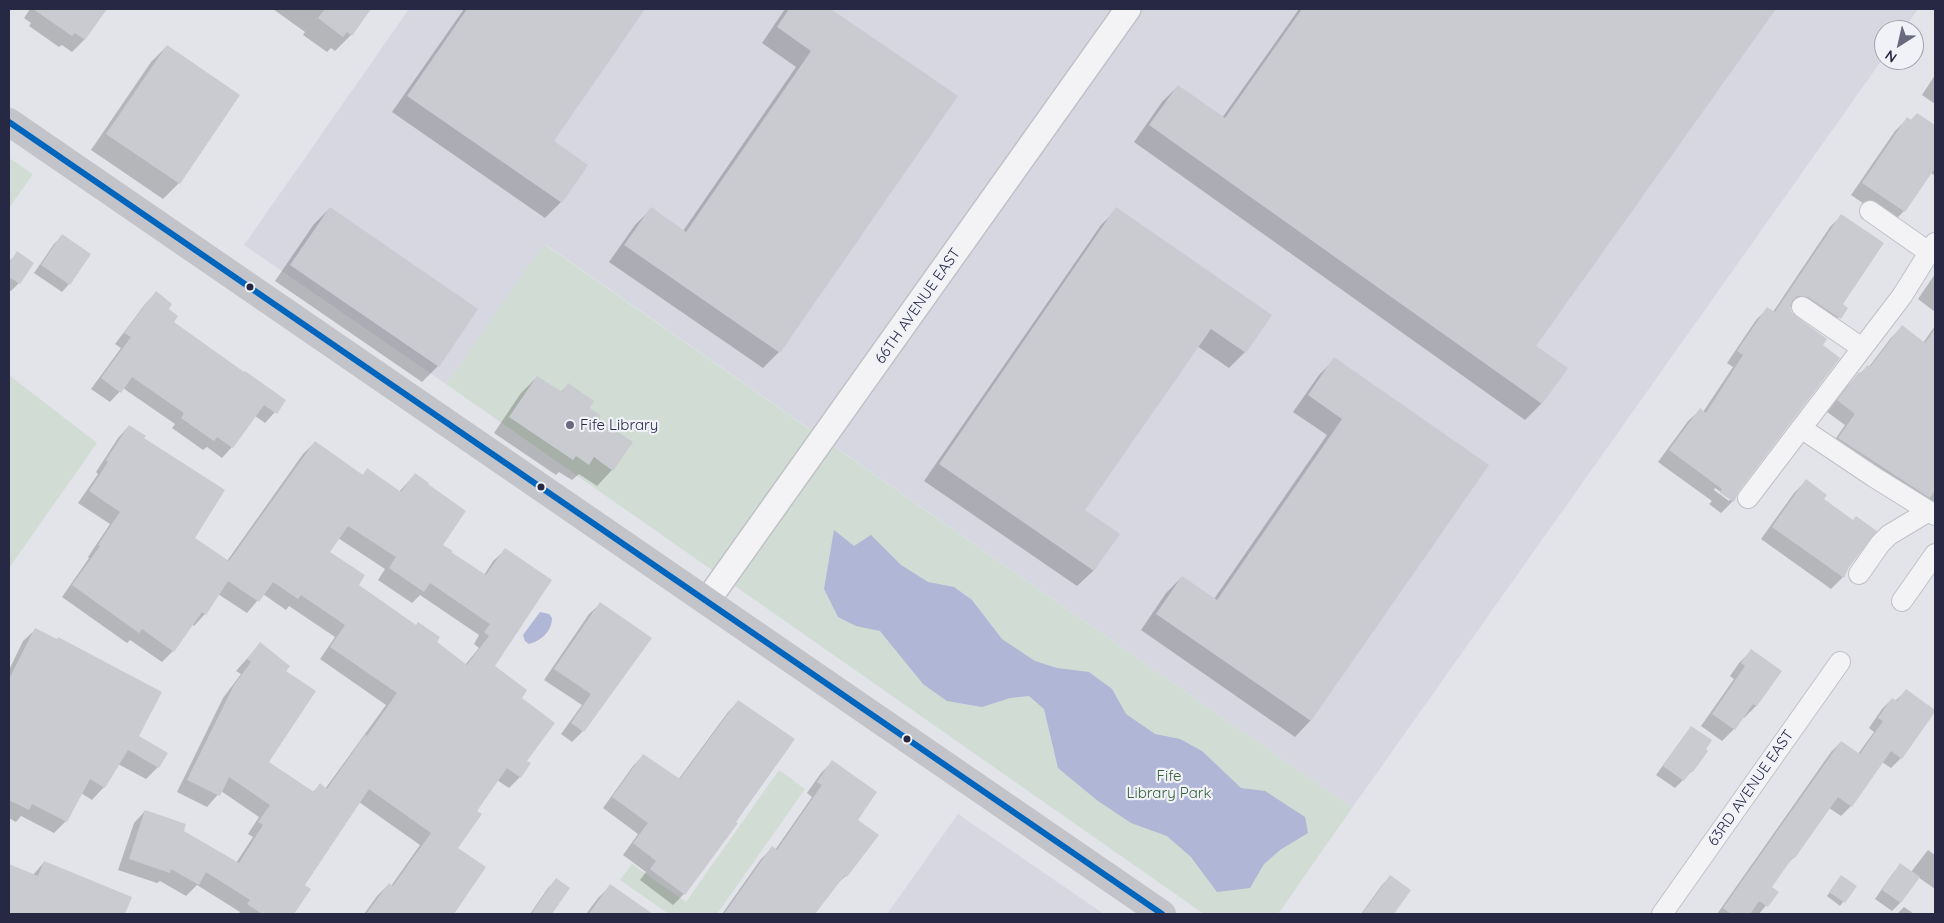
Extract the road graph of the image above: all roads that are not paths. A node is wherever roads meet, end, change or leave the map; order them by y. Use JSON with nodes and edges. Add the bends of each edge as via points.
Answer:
{"nodes":[{"id":1,"x":1128,"y":9,"type":"edge"},
{"id":2,"x":9,"y":122,"type":"edge"},
{"id":3,"x":1870,"y":211,"type":"dead end"},
{"id":4,"x":1932,"y":248,"type":"edge"},
{"id":5,"x":1802,"y":307,"type":"dead end"},
{"id":6,"x":1862,"y":348,"type":"junction"},
{"id":7,"x":1801,"y":428,"type":"junction"},
{"id":8,"x":1748,"y":498,"type":"dead end"},
{"id":9,"x":1932,"y":513,"type":"edge"},
{"id":10,"x":1935,"y":554,"type":"edge"},
{"id":11,"x":1859,"y":574,"type":"dead end"},
{"id":12,"x":707,"y":601,"type":"junction"},
{"id":13,"x":1902,"y":601,"type":"dead end"},
{"id":14,"x":1840,"y":662,"type":"dead end"},
{"id":15,"x":1162,"y":914,"type":"edge"},
{"id":16,"x":1662,"y":914,"type":"edge"}],
"edges":[{"from":1,"to":12,"type":"street","name":"66TH AVENUE EAST"},
{"from":2,"to":12,"type":"main road"},
{"from":3,"to":4,"type":"street"},
{"from":4,"to":6,"type":"street","via":[[1902,296]]},
{"from":5,"to":6,"type":"street"},
{"from":6,"to":7,"type":"street"},
{"from":7,"to":8,"type":"street"},
{"from":7,"to":9,"type":"street"},
{"from":9,"to":11,"type":"street","via":[[1889,536]]},
{"from":10,"to":13,"type":"street"},
{"from":12,"to":15,"type":"main road"},
{"from":14,"to":16,"type":"street","name":"63RD AVENUE EAST"}]}
